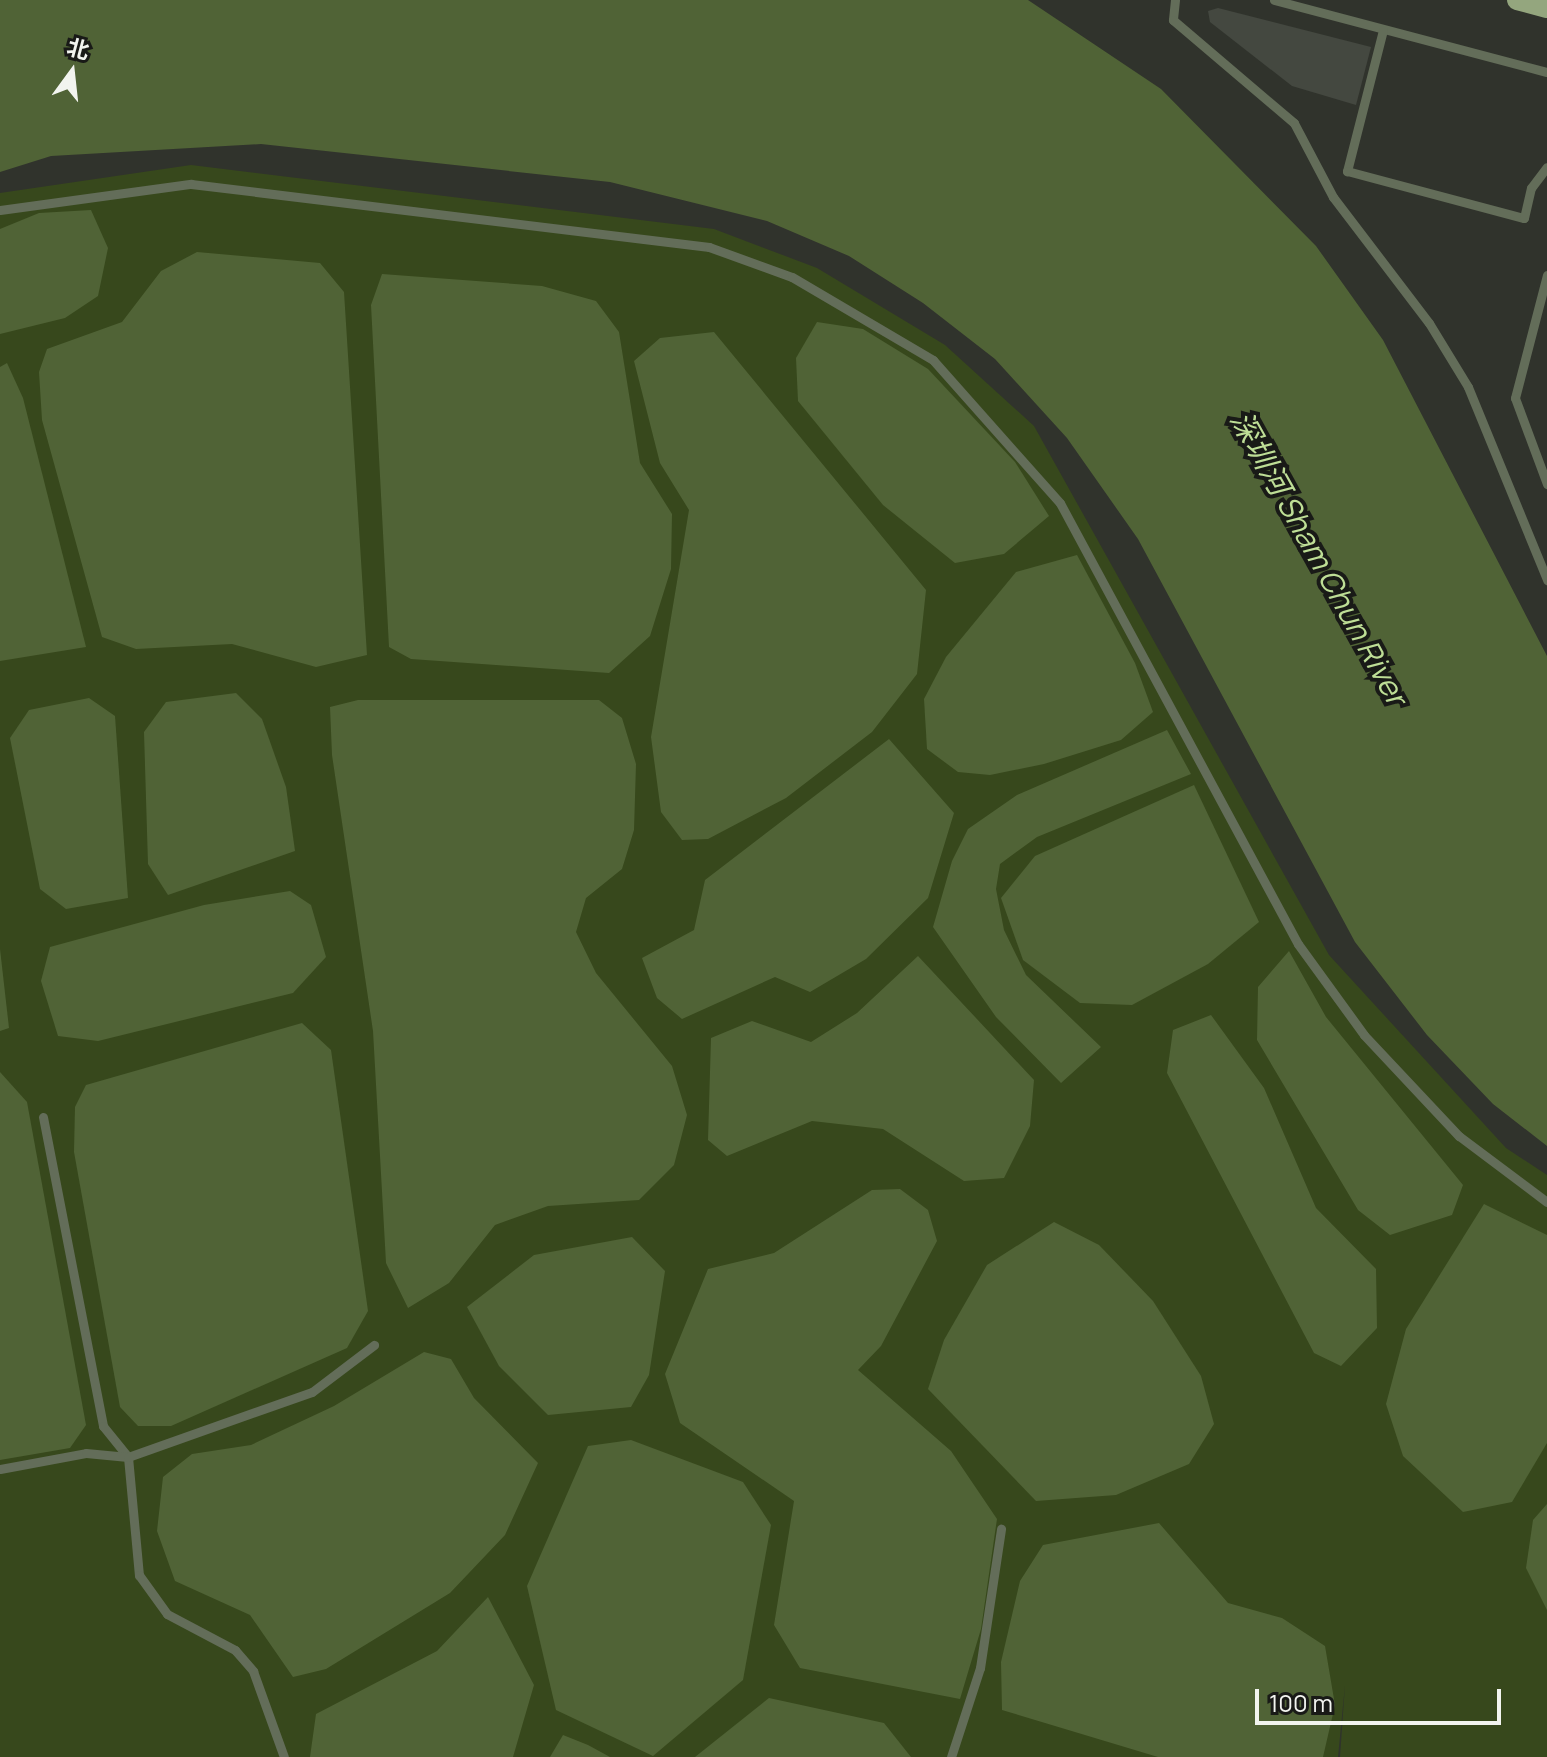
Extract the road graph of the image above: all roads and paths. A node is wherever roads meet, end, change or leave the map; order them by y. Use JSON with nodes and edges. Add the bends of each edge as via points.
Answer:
{"nodes":[{"id":1,"x":1175,"y":0,"type":"edge"},
{"id":2,"x":1274,"y":0,"type":"edge"},
{"id":3,"x":1517,"y":0,"type":"edge"},
{"id":4,"x":1547,"y":8,"type":"edge"},
{"id":5,"x":1383,"y":30,"type":"junction"},
{"id":6,"x":1547,"y":72,"type":"edge"},
{"id":7,"x":1547,"y":167,"type":"edge"},
{"id":8,"x":0,"y":210,"type":"edge"},
{"id":9,"x":1547,"y":275,"type":"edge"},
{"id":10,"x":1547,"y":484,"type":"edge"},
{"id":11,"x":1547,"y":580,"type":"edge"},
{"id":12,"x":43,"y":1117,"type":"dead end"},
{"id":13,"x":1547,"y":1202,"type":"edge"},
{"id":14,"x":374,"y":1345,"type":"dead end"},
{"id":15,"x":128,"y":1457,"type":"junction"},
{"id":16,"x":0,"y":1469,"type":"edge"},
{"id":17,"x":1001,"y":1529,"type":"dead end"},
{"id":18,"x":284,"y":1757,"type":"edge"},
{"id":19,"x":951,"y":1757,"type":"edge"}],
"edges":[{"from":1,"to":11,"type":"lane","via":[[1173,20],[1294,123],[1333,197],[1429,323],[1468,387]]},
{"from":2,"to":5,"type":"lane"},
{"from":3,"to":4,"type":"main road"},
{"from":5,"to":6,"type":"lane"},
{"from":5,"to":7,"type":"lane","via":[[1347,171],[1524,218],[1531,188]]},
{"from":8,"to":13,"type":"lane","via":[[191,184],[709,247],[792,277],[933,360],[1060,503],[1306,956],[1364,1035],[1459,1136]]},
{"from":9,"to":10,"type":"lane","via":[[1515,398]]},
{"from":12,"to":15,"type":"lane","via":[[103,1426]]},
{"from":14,"to":15,"type":"lane","via":[[312,1392]]},
{"from":15,"to":16,"type":"lane","via":[[86,1453]]},
{"from":15,"to":18,"type":"lane","via":[[148,1595],[235,1650],[253,1671]]},
{"from":17,"to":19,"type":"lane","via":[[980,1668]]}]}
